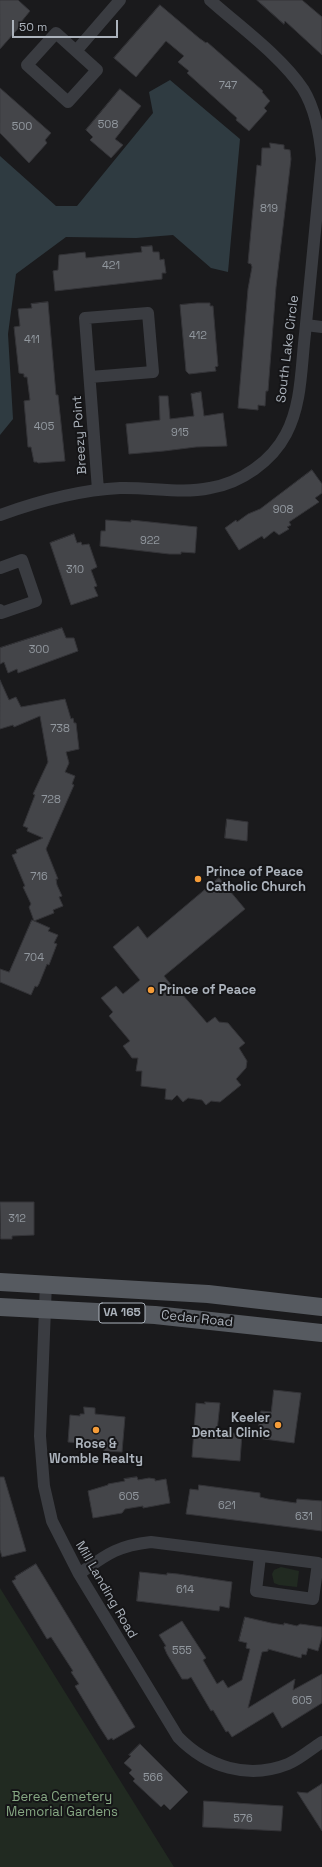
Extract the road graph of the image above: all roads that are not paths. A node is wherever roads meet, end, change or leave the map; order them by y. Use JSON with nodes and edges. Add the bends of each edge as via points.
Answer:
{"nodes":[{"id":1,"x":120,"y":0,"type":"edge"},
{"id":2,"x":210,"y":0,"type":"edge"},
{"id":3,"x":76,"y":51,"type":"junction"},
{"id":4,"x":306,"y":325,"type":"junction"},
{"id":5,"x":322,"y":327,"type":"edge"},
{"id":6,"x":90,"y":377,"type":"junction"},
{"id":7,"x":98,"y":490,"type":"junction"},
{"id":8,"x":0,"y":515,"type":"edge"},
{"id":9,"x":1,"y":563,"type":"edge"},
{"id":10,"x":0,"y":610,"type":"edge"},
{"id":11,"x":0,"y":1282,"type":"edge"},
{"id":12,"x":46,"y":1283,"type":"junction"},
{"id":13,"x":0,"y":1307,"type":"edge"},
{"id":14,"x":322,"y":1307,"type":"edge"},
{"id":15,"x":45,"y":1308,"type":"junction"},
{"id":16,"x":322,"y":1333,"type":"edge"},
{"id":17,"x":260,"y":1556,"type":"junction"},
{"id":18,"x":79,"y":1574,"type":"junction"},
{"id":19,"x":322,"y":1742,"type":"edge"}],
"edges":[{"from":1,"to":3,"type":"street"},
{"from":2,"to":4,"type":"street","name":"South Lake Circle","via":[[292,74],[303,90],[316,120],[322,159]]},
{"from":3,"to":3,"type":"street","via":[[56,33],[27,65],[68,102],[97,70]]},
{"from":4,"to":5,"type":"street"},
{"from":4,"to":7,"type":"street","name":"South Lake Circle","via":[[298,401],[294,415],[286,434],[261,464],[237,479],[210,488]]},
{"from":6,"to":6,"type":"street","name":"Breezy Point","via":[[85,318],[148,313],[153,372]]},
{"from":6,"to":7,"type":"street","name":"Breezy Point"},
{"from":7,"to":8,"type":"street","name":"South Lake Circle","via":[[50,499]]},
{"from":9,"to":10,"type":"street","via":[[22,560],[36,601],[1,613]]},
{"from":11,"to":12,"type":"main road","name":"Cedar Road","number":"VA 165"},
{"from":12,"to":14,"type":"main road","name":"Cedar Road","number":"VA 165","via":[[208,1294]]},
{"from":12,"to":15,"type":"street","name":"Mill Landing Road"},
{"from":13,"to":15,"type":"main road","name":"Cedar Road","number":"VA 165"},
{"from":15,"to":16,"type":"main road","name":"Cedar Road","number":"VA 165","via":[[162,1316]]},
{"from":15,"to":18,"type":"street","name":"Mill Landing Road","via":[[40,1436],[44,1486],[52,1521]]},
{"from":17,"to":17,"type":"street","via":[[318,1563],[314,1598],[256,1591]]},
{"from":17,"to":18,"type":"street","via":[[151,1542],[114,1550]]},
{"from":18,"to":19,"type":"street","name":"Mill Landing Road","via":[[178,1737],[199,1756],[228,1768],[256,1771],[289,1764]]}]}
